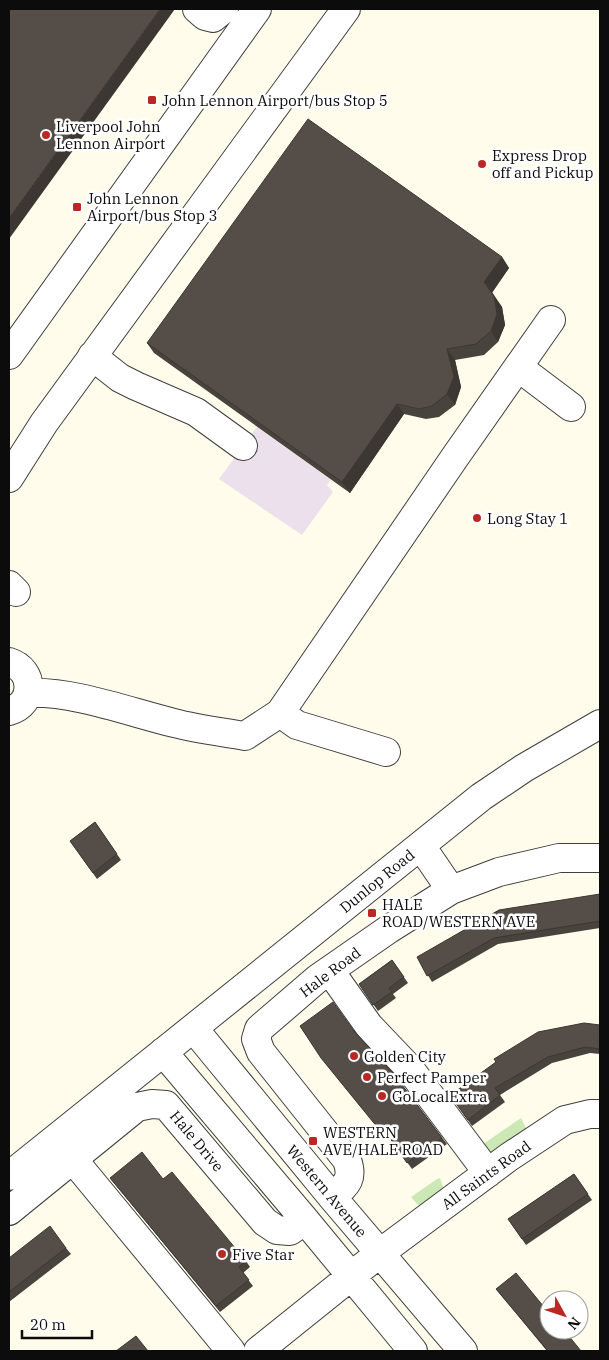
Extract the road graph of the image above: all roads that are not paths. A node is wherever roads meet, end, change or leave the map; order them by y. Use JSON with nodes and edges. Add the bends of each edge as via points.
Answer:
{"nodes":[{"id":1,"x":197,"y":9,"type":"edge"},
{"id":2,"x":224,"y":9,"type":"edge"},
{"id":3,"x":257,"y":9,"type":"edge"},
{"id":4,"x":346,"y":9,"type":"edge"},
{"id":5,"x":552,"y":320,"type":"dead end"},
{"id":6,"x":9,"y":355,"type":"edge"},
{"id":7,"x":92,"y":356,"type":"junction"},
{"id":8,"x":518,"y":367,"type":"junction"},
{"id":9,"x":571,"y":407,"type":"dead end"},
{"id":10,"x":242,"y":446,"type":"dead end"},
{"id":11,"x":9,"y":478,"type":"edge"},
{"id":12,"x":9,"y":662,"type":"edge"},
{"id":13,"x":18,"y":702,"type":"edge"},
{"id":14,"x":280,"y":713,"type":"junction"},
{"id":15,"x":600,"y":724,"type":"edge"},
{"id":16,"x":386,"y":752,"type":"dead end"},
{"id":17,"x":421,"y":846,"type":"junction"},
{"id":18,"x":600,"y":858,"type":"edge"},
{"id":19,"x":451,"y":890,"type":"junction"},
{"id":20,"x":330,"y":971,"type":"junction"},
{"id":21,"x":194,"y":1028,"type":"junction"},
{"id":22,"x":163,"y":1052,"type":"junction"},
{"id":23,"x":600,"y":1114,"type":"edge"},
{"id":24,"x":55,"y":1139,"type":"junction"},
{"id":25,"x":73,"y":1159,"type":"junction"},
{"id":26,"x":488,"y":1173,"type":"junction"},
{"id":27,"x":9,"y":1176,"type":"edge"},
{"id":28,"x":332,"y":1197,"type":"junction"},
{"id":29,"x":9,"y":1211,"type":"edge"},
{"id":30,"x":305,"y":1220,"type":"junction"},
{"id":31,"x":380,"y":1253,"type":"junction"},
{"id":32,"x":351,"y":1277,"type":"junction"},
{"id":33,"x":231,"y":1351,"type":"edge"},
{"id":34,"x":258,"y":1351,"type":"edge"},
{"id":35,"x":413,"y":1351,"type":"edge"},
{"id":36,"x":463,"y":1351,"type":"edge"}],
"edges":[{"from":1,"to":2,"type":"street","via":[[213,18]]},
{"from":3,"to":6,"type":"street"},
{"from":4,"to":7,"type":"street"},
{"from":5,"to":8,"type":"street"},
{"from":7,"to":10,"type":"street","via":[[120,378],[196,412]]},
{"from":7,"to":11,"type":"street"},
{"from":8,"to":9,"type":"street"},
{"from":8,"to":14,"type":"street"},
{"from":12,"to":13,"type":"street","via":[[23,671],[29,685]]},
{"from":13,"to":14,"type":"street","via":[[45,692],[118,707],[175,724],[245,736]]},
{"from":14,"to":16,"type":"street","via":[[297,725]]},
{"from":15,"to":17,"type":"street","name":"Dunlop Road","via":[[481,797]]},
{"from":17,"to":19,"type":"street"},
{"from":17,"to":21,"type":"street","name":"Dunlop Road"},
{"from":18,"to":19,"type":"street","name":"Hale Road","via":[[559,858],[499,872]]},
{"from":19,"to":20,"type":"street","name":"Hale Road","via":[[388,929]]},
{"from":20,"to":26,"type":"street","via":[[369,1026],[410,1069]]},
{"from":20,"to":28,"type":"street","name":"Hale Road","via":[[259,1029],[256,1040],[261,1052],[347,1160],[350,1170],[348,1183]]},
{"from":21,"to":22,"type":"street","name":"Dunlop Road"},
{"from":21,"to":28,"type":"street","name":"Western Avenue"},
{"from":22,"to":24,"type":"street"},
{"from":22,"to":30,"type":"street"},
{"from":23,"to":26,"type":"street","name":"All Saints Road","via":[[565,1120]]},
{"from":24,"to":25,"type":"street"},
{"from":24,"to":27,"type":"street"},
{"from":25,"to":29,"type":"street","name":"Hale Drive"},
{"from":25,"to":30,"type":"street","name":"Hale Drive","via":[[137,1107],[166,1105],[265,1222],[277,1230],[290,1231]]},
{"from":25,"to":33,"type":"street"},
{"from":26,"to":31,"type":"street","name":"All Saints Road"},
{"from":28,"to":31,"type":"street","name":"Western Avenue"},
{"from":30,"to":32,"type":"street"},
{"from":31,"to":32,"type":"street","name":"All Saints Road"},
{"from":31,"to":36,"type":"street","name":"Western Avenue"},
{"from":32,"to":34,"type":"street","name":"All Saints Road"},
{"from":32,"to":35,"type":"street"}]}
